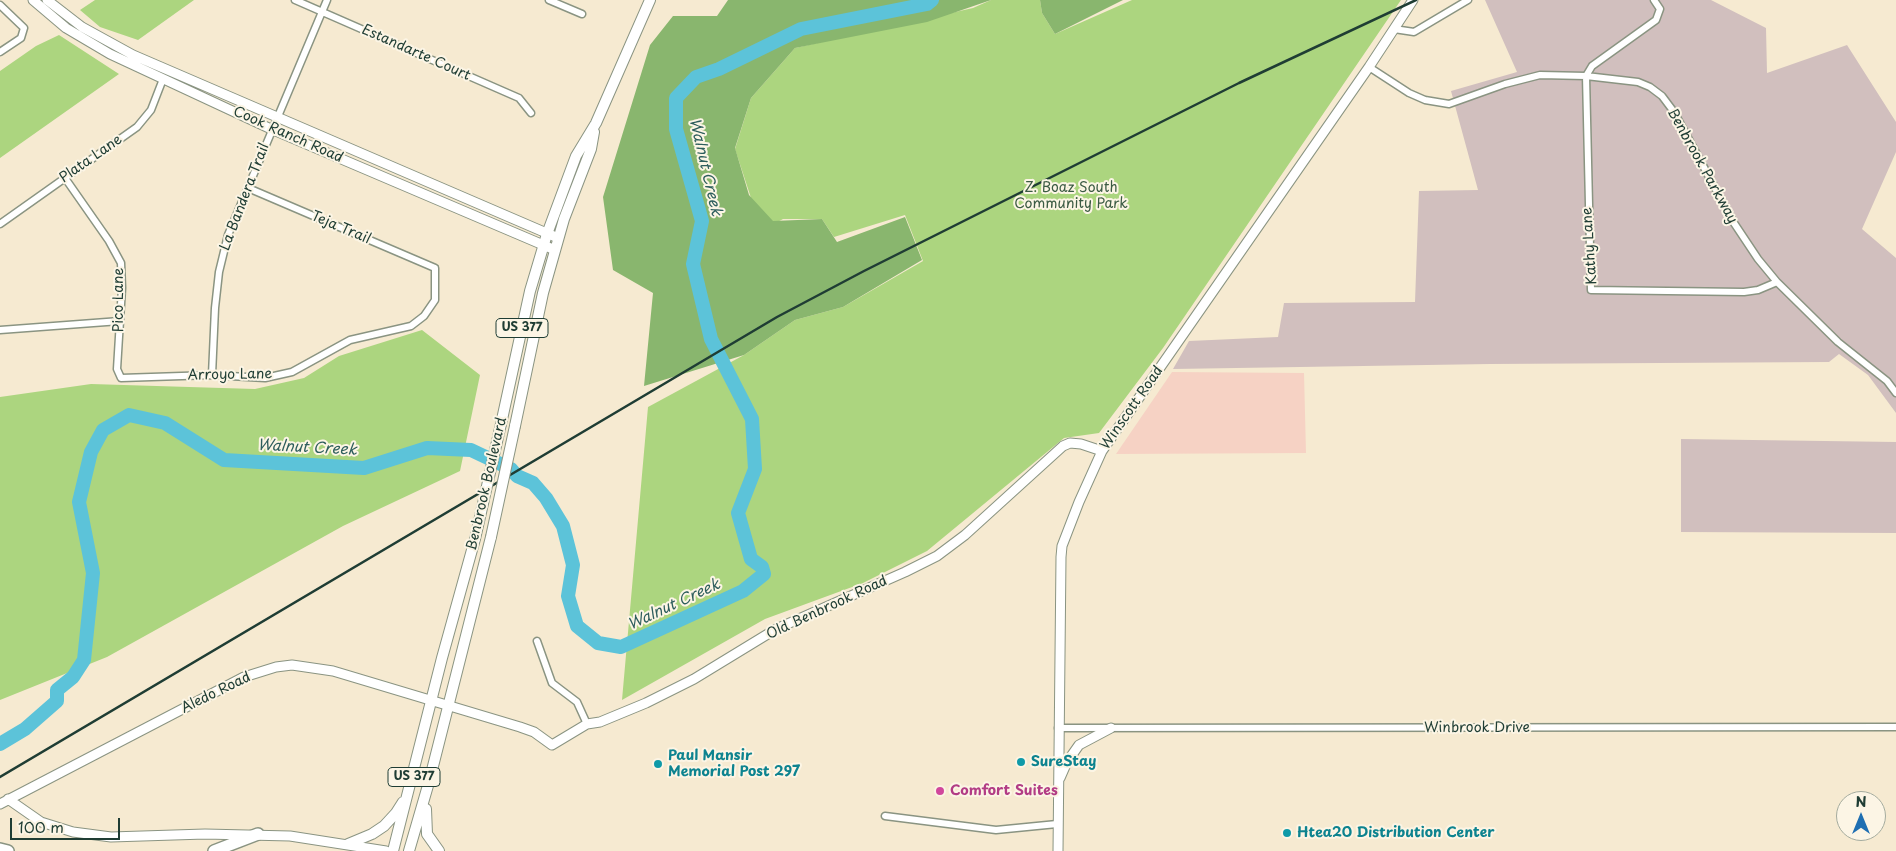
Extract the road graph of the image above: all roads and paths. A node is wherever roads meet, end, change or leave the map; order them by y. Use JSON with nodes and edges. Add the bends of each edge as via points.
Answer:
{"nodes":[{"id":1,"x":33,"y":0,"type":"edge"},
{"id":2,"x":47,"y":0,"type":"edge"},
{"id":3,"x":295,"y":0,"type":"edge"},
{"id":4,"x":327,"y":0,"type":"edge"},
{"id":5,"x":549,"y":0,"type":"edge"},
{"id":6,"x":650,"y":0,"type":"edge"},
{"id":7,"x":1413,"y":0,"type":"edge"},
{"id":8,"x":1468,"y":0,"type":"edge"},
{"id":9,"x":1654,"y":0,"type":"edge"},
{"id":10,"x":0,"y":5,"type":"edge"},
{"id":11,"x":321,"y":12,"type":"junction"},
{"id":12,"x":582,"y":14,"type":"dead end"},
{"id":13,"x":1394,"y":29,"type":"junction"},
{"id":14,"x":0,"y":52,"type":"edge"},
{"id":15,"x":1370,"y":67,"type":"junction"},
{"id":16,"x":1586,"y":76,"type":"junction"},
{"id":17,"x":163,"y":79,"type":"junction"},
{"id":18,"x":531,"y":113,"type":"dead end"},
{"id":19,"x":277,"y":115,"type":"junction"},
{"id":20,"x":596,"y":123,"type":"junction"},
{"id":21,"x":271,"y":129,"type":"junction"},
{"id":22,"x":65,"y":178,"type":"junction"},
{"id":23,"x":248,"y":188,"type":"junction"},
{"id":24,"x":0,"y":224,"type":"edge"},
{"id":25,"x":547,"y":234,"type":"junction"},
{"id":26,"x":558,"y":238,"type":"junction"},
{"id":27,"x":543,"y":246,"type":"junction"},
{"id":28,"x":555,"y":250,"type":"junction"},
{"id":29,"x":435,"y":268,"type":"joint"},
{"id":30,"x":1777,"y":282,"type":"junction"},
{"id":31,"x":120,"y":321,"type":"junction"},
{"id":32,"x":0,"y":330,"type":"edge"},
{"id":33,"x":212,"y":375,"type":"junction"},
{"id":34,"x":121,"y":378,"type":"joint"},
{"id":35,"x":1896,"y":393,"type":"edge"},
{"id":36,"x":1102,"y":451,"type":"junction"},
{"id":37,"x":537,"y":641,"type":"dead end"},
{"id":38,"x":432,"y":702,"type":"junction"},
{"id":39,"x":448,"y":706,"type":"junction"},
{"id":40,"x":587,"y":724,"type":"junction"},
{"id":41,"x":1896,"y":727,"type":"edge"},
{"id":42,"x":1058,"y":728,"type":"junction"},
{"id":43,"x":1111,"y":728,"type":"junction"},
{"id":44,"x":429,"y":782,"type":"junction"},
{"id":45,"x":1058,"y":783,"type":"junction"},
{"id":46,"x":410,"y":789,"type":"junction"},
{"id":47,"x":4,"y":801,"type":"edge"},
{"id":48,"x":885,"y":816,"type":"dead end"},
{"id":49,"x":1057,"y":824,"type":"junction"},
{"id":50,"x":258,"y":834,"type":"junction"},
{"id":51,"x":348,"y":844,"type":"junction"},
{"id":52,"x":0,"y":850,"type":"edge"},
{"id":53,"x":8,"y":851,"type":"edge"},
{"id":54,"x":214,"y":851,"type":"edge"},
{"id":55,"x":386,"y":851,"type":"edge"},
{"id":56,"x":393,"y":851,"type":"edge"},
{"id":57,"x":409,"y":851,"type":"edge"},
{"id":58,"x":440,"y":851,"type":"edge"},
{"id":59,"x":1058,"y":851,"type":"edge"}],
"edges":[{"from":1,"to":17,"type":"street","name":"Cook Ranch Road","via":[[90,43]]},
{"from":2,"to":19,"type":"street","name":"Cook Ranch Road","via":[[111,44]]},
{"from":3,"to":11,"type":"street","name":"Estandarte Court"},
{"from":4,"to":11,"type":"street","name":"La Bandera Trail"},
{"from":5,"to":12,"type":"street"},
{"from":6,"to":20,"type":"main road","name":"Benbrook Boulevard","number":"US 377"},
{"from":7,"to":13,"type":"street","name":"Winscott Road"},
{"from":8,"to":13,"type":"street","via":[[1414,32]]},
{"from":9,"to":16,"type":"street","via":[[1660,9],[1656,20],[1592,66]]},
{"from":10,"to":14,"type":"street","via":[[22,24],[24,32],[21,38]]},
{"from":11,"to":18,"type":"street","name":"Estandarte Court","via":[[519,98]]},
{"from":11,"to":19,"type":"street","name":"La Bandera Trail"},
{"from":13,"to":15,"type":"street","name":"Winscott Road"},
{"from":15,"to":16,"type":"street","name":"Benbrook Parkway","via":[[1409,93],[1425,100],[1449,104],[1505,84],[1540,76]]},
{"from":15,"to":36,"type":"street","name":"Winscott Road"},
{"from":16,"to":30,"type":"street","name":"Benbrook Parkway","via":[[1638,82],[1662,96],[1674,112],[1734,223]]},
{"from":16,"to":30,"type":"street","name":"Kathy Lane","via":[[1591,290],[1744,292]]},
{"from":17,"to":21,"type":"street","name":"Cook Ranch Road"},
{"from":17,"to":22,"type":"street","name":"Plata Lane","via":[[152,110],[137,126]]},
{"from":19,"to":21,"type":"street","name":"La Bandera Trail"},
{"from":19,"to":25,"type":"street","name":"Cook Ranch Road"},
{"from":20,"to":25,"type":"main road","name":"Benbrook Boulevard","number":"US 377","via":[[576,156]]},
{"from":20,"to":26,"type":"main road","name":"Benbrook Boulevard","number":"US 377","via":[[591,149]]},
{"from":21,"to":23,"type":"street","name":"La Bandera Trail"},
{"from":21,"to":27,"type":"street","name":"Cook Ranch Road"},
{"from":22,"to":24,"type":"street","name":"Plata Lane"},
{"from":22,"to":31,"type":"street","name":"Pico Lane","via":[[121,263]]},
{"from":23,"to":29,"type":"street","name":"Teja Trail"},
{"from":23,"to":33,"type":"street","name":"La Bandera Trail","via":[[228,235],[220,272]]},
{"from":25,"to":26,"type":"street","name":"Cook Ranch Road"},
{"from":25,"to":27,"type":"main road","name":"Benbrook Boulevard","number":"US 377"},
{"from":26,"to":28,"type":"main road","name":"Benbrook Boulevard","number":"US 377"},
{"from":27,"to":28,"type":"street","name":"Cook Ranch Road"},
{"from":27,"to":38,"type":"main road","name":"Benbrook Boulevard","number":"US 377","bridge":true,"via":[[475,538]]},
{"from":28,"to":39,"type":"main road","name":"Benbrook Boulevard","number":"US 377","bridge":true,"via":[[542,293],[491,537]]},
{"from":29,"to":33,"type":"street","name":"Arroyo Lane","via":[[435,300],[424,316],[411,326],[350,340],[292,372],[265,378]]},
{"from":30,"to":35,"type":"street","name":"Benbrook Parkway","via":[[1838,342],[1887,381]]},
{"from":31,"to":32,"type":"street"},
{"from":31,"to":34,"type":"street","name":"Pico Lane","via":[[117,369]]},
{"from":33,"to":34,"type":"street","name":"Arroyo Lane"},
{"from":36,"to":40,"type":"street","name":"Old Benbrook Road","via":[[1081,444],[1063,446],[965,535],[936,556],[776,629],[694,679],[646,703]]},
{"from":36,"to":42,"type":"street","name":"Winscott Road","via":[[1062,546]]},
{"from":37,"to":40,"type":"street","via":[[552,684],[577,702]]},
{"from":38,"to":39,"type":"street","name":"Aledo Road"},
{"from":38,"to":46,"type":"main road","name":"Benbrook Boulevard","number":"US 377"},
{"from":38,"to":47,"type":"street","name":"Aledo Road","via":[[318,667],[276,667],[244,678]]},
{"from":39,"to":40,"type":"street","name":"Old Benbrook Road","via":[[520,726],[552,745]]},
{"from":39,"to":44,"type":"main road","name":"Benbrook Boulevard","number":"US 377"},
{"from":41,"to":43,"type":"street","name":"Winbrook Drive"},
{"from":42,"to":43,"type":"street","name":"Winbrook Drive"},
{"from":42,"to":45,"type":"street","name":"Winscott Road"},
{"from":43,"to":45,"type":"street","via":[[1079,745]]},
{"from":44,"to":57,"type":"main road","name":"Benbrook Boulevard","number":"US 377"},
{"from":44,"to":58,"type":"main road","via":[[426,827],[429,839]]},
{"from":45,"to":49,"type":"street","name":"Winscott Road"},
{"from":46,"to":51,"type":"main road","via":[[384,826]]},
{"from":46,"to":56,"type":"main road","name":"Benbrook Boulevard","number":"US 377"},
{"from":47,"to":50,"type":"street","via":[[42,822],[73,832],[110,837]]},
{"from":48,"to":49,"type":"street","via":[[996,830]]},
{"from":49,"to":59,"type":"street","name":"Winscott Road"},
{"from":50,"to":51,"type":"street"},
{"from":50,"to":54,"type":"highway"},
{"from":51,"to":55,"type":"street"},
{"from":52,"to":53,"type":"highway"}]}
